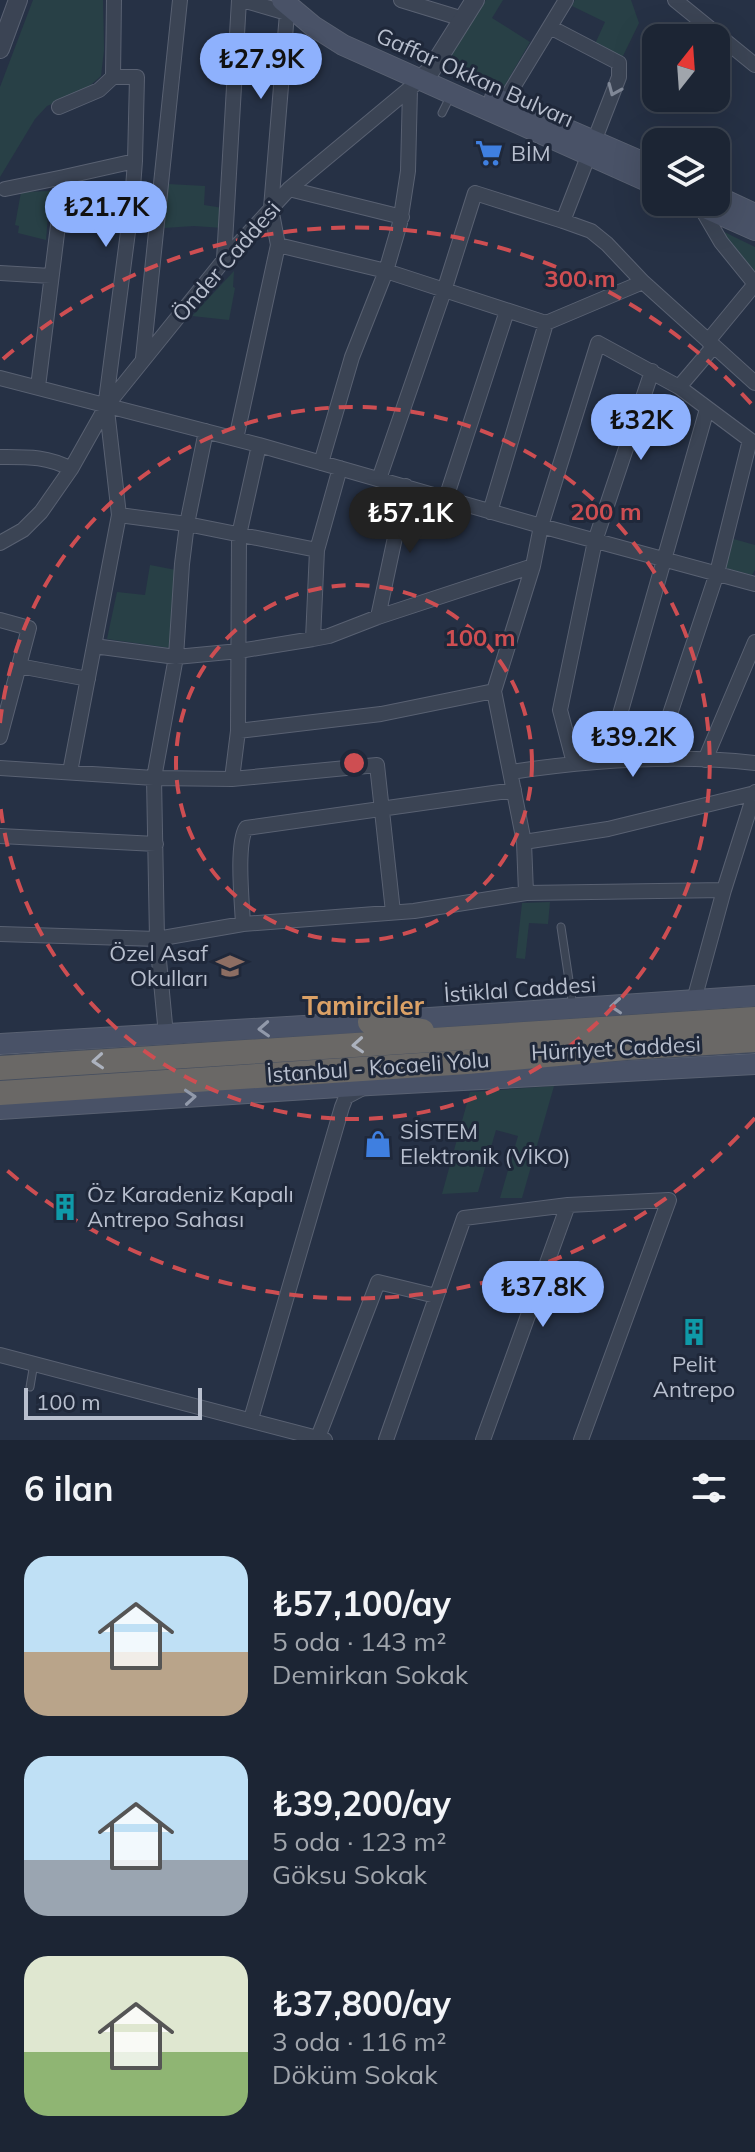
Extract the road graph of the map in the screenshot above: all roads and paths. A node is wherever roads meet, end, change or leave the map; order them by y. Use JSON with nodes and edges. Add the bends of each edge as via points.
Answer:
{"nodes":[{"id":1,"x":18,"y":0,"type":"edge"},
{"id":2,"x":114,"y":0,"type":"edge"},
{"id":3,"x":180,"y":0,"type":"edge"},
{"id":4,"x":240,"y":0,"type":"edge"},
{"id":5,"x":401,"y":0,"type":"edge"},
{"id":6,"x":475,"y":0,"type":"edge"},
{"id":7,"x":566,"y":0,"type":"edge"},
{"id":8,"x":675,"y":0,"type":"edge"},
{"id":9,"x":291,"y":5,"type":"edge"},
{"id":10,"x":463,"y":19,"type":"junction"},
{"id":11,"x":550,"y":27,"type":"junction"},
{"id":12,"x":0,"y":49,"type":"edge"},
{"id":13,"x":755,"y":65,"type":"edge"},
{"id":14,"x":113,"y":77,"type":"junction"},
{"id":15,"x":420,"y":80,"type":"junction"},
{"id":16,"x":451,"y":94,"type":"junction"},
{"id":17,"x":504,"y":102,"type":"junction"},
{"id":18,"x":59,"y":107,"type":"dead end"},
{"id":19,"x":442,"y":113,"type":"dead end"},
{"id":20,"x":590,"y":147,"type":"junction"},
{"id":21,"x":135,"y":161,"type":"junction"},
{"id":22,"x":642,"y":164,"type":"edge"},
{"id":23,"x":64,"y":177,"type":"junction"},
{"id":24,"x":642,"y":177,"type":"edge"},
{"id":25,"x":5,"y":189,"type":"dead end"},
{"id":26,"x":289,"y":189,"type":"junction"},
{"id":27,"x":271,"y":208,"type":"junction"},
{"id":28,"x":730,"y":208,"type":"edge"},
{"id":29,"x":755,"y":214,"type":"edge"},
{"id":30,"x":710,"y":216,"type":"edge"},
{"id":31,"x":730,"y":216,"type":"edge"},
{"id":32,"x":402,"y":217,"type":"junction"},
{"id":33,"x":563,"y":221,"type":"junction"},
{"id":34,"x":755,"y":230,"type":"edge"},
{"id":35,"x":278,"y":245,"type":"junction"},
{"id":36,"x":224,"y":260,"type":"junction"},
{"id":37,"x":386,"y":271,"type":"junction"},
{"id":38,"x":0,"y":273,"type":"edge"},
{"id":39,"x":51,"y":276,"type":"junction"},
{"id":40,"x":643,"y":282,"type":"junction"},
{"id":41,"x":755,"y":284,"type":"edge"},
{"id":42,"x":444,"y":291,"type":"junction"},
{"id":43,"x":507,"y":311,"type":"junction"},
{"id":44,"x":546,"y":323,"type":"junction"},
{"id":45,"x":711,"y":344,"type":"junction"},
{"id":46,"x":143,"y":358,"type":"junction"},
{"id":47,"x":652,"y":371,"type":"junction"},
{"id":48,"x":0,"y":378,"type":"edge"},
{"id":49,"x":755,"y":383,"type":"edge"},
{"id":50,"x":38,"y":387,"type":"junction"},
{"id":51,"x":679,"y":387,"type":"junction"},
{"id":52,"x":107,"y":405,"type":"junction"},
{"id":53,"x":707,"y":409,"type":"junction"},
{"id":54,"x":206,"y":431,"type":"junction"},
{"id":55,"x":236,"y":439,"type":"junction"},
{"id":56,"x":259,"y":445,"type":"junction"},
{"id":57,"x":0,"y":457,"type":"edge"},
{"id":58,"x":321,"y":463,"type":"junction"},
{"id":59,"x":340,"y":468,"type":"junction"},
{"id":60,"x":71,"y":469,"type":"junction"},
{"id":61,"x":379,"y":479,"type":"junction"},
{"id":62,"x":406,"y":486,"type":"junction"},
{"id":63,"x":446,"y":498,"type":"junction"},
{"id":64,"x":490,"y":512,"type":"junction"},
{"id":65,"x":119,"y":515,"type":"junction"},
{"id":66,"x":187,"y":524,"type":"junction"},
{"id":67,"x":541,"y":526,"type":"junction"},
{"id":68,"x":0,"y":529,"type":"edge"},
{"id":69,"x":23,"y":530,"type":"junction"},
{"id":70,"x":239,"y":535,"type":"junction"},
{"id":71,"x":595,"y":541,"type":"junction"},
{"id":72,"x":0,"y":543,"type":"edge"},
{"id":73,"x":317,"y":550,"type":"junction"},
{"id":74,"x":664,"y":559,"type":"junction"},
{"id":75,"x":533,"y":566,"type":"junction"},
{"id":76,"x":717,"y":573,"type":"junction"},
{"id":77,"x":754,"y":581,"type":"edge"},
{"id":78,"x":378,"y":617,"type":"junction"},
{"id":79,"x":0,"y":620,"type":"edge"},
{"id":80,"x":313,"y":639,"type":"junction"},
{"id":81,"x":755,"y":642,"type":"edge"},
{"id":82,"x":94,"y":646,"type":"junction"},
{"id":83,"x":239,"y":651,"type":"junction"},
{"id":84,"x":176,"y":657,"type":"junction"},
{"id":85,"x":19,"y":666,"type":"junction"},
{"id":86,"x":88,"y":679,"type":"junction"},
{"id":87,"x":494,"y":691,"type":"junction"},
{"id":88,"x":238,"y":731,"type":"junction"},
{"id":89,"x":0,"y":737,"type":"edge"},
{"id":90,"x":655,"y":759,"type":"junction"},
{"id":91,"x":607,"y":760,"type":"junction"},
{"id":92,"x":705,"y":760,"type":"junction"},
{"id":93,"x":574,"y":763,"type":"junction"},
{"id":94,"x":755,"y":763,"type":"edge"},
{"id":95,"x":0,"y":768,"type":"edge"},
{"id":96,"x":70,"y":772,"type":"junction"},
{"id":97,"x":511,"y":772,"type":"junction"},
{"id":98,"x":154,"y":778,"type":"junction"},
{"id":99,"x":232,"y":779,"type":"junction"},
{"id":100,"x":514,"y":790,"type":"junction"},
{"id":101,"x":755,"y":792,"type":"edge"},
{"id":102,"x":383,"y":809,"type":"junction"},
{"id":103,"x":0,"y":836,"type":"edge"},
{"id":104,"x":524,"y":842,"type":"junction"},
{"id":105,"x":156,"y":844,"type":"junction"},
{"id":106,"x":724,"y":890,"type":"junction"},
{"id":107,"x":526,"y":893,"type":"junction"},
{"id":108,"x":393,"y":912,"type":"junction"},
{"id":109,"x":243,"y":924,"type":"junction"},
{"id":110,"x":561,"y":927,"type":"dead end"},
{"id":111,"x":0,"y":934,"type":"edge"},
{"id":112,"x":157,"y":939,"type":"junction"},
{"id":113,"x":755,"y":996,"type":"edge"},
{"id":114,"x":694,"y":1000,"type":"junction"},
{"id":115,"x":574,"y":1009,"type":"junction"},
{"id":116,"x":755,"y":1019,"type":"edge"},
{"id":117,"x":370,"y":1022,"type":"junction"},
{"id":118,"x":166,"y":1035,"type":"junction"},
{"id":119,"x":463,"y":1038,"type":"junction"},
{"id":120,"x":755,"y":1040,"type":"edge"},
{"id":121,"x":0,"y":1044,"type":"edge"},
{"id":122,"x":755,"y":1064,"type":"edge"},
{"id":123,"x":0,"y":1068,"type":"edge"},
{"id":124,"x":370,"y":1085,"type":"junction"},
{"id":125,"x":321,"y":1089,"type":"junction"},
{"id":126,"x":0,"y":1093,"type":"edge"},
{"id":127,"x":346,"y":1097,"type":"junction"},
{"id":128,"x":0,"y":1109,"type":"edge"},
{"id":129,"x":568,"y":1205,"type":"junction"},
{"id":130,"x":436,"y":1296,"type":"junction"},
{"id":131,"x":0,"y":1355,"type":"edge"},
{"id":132,"x":34,"y":1363,"type":"junction"},
{"id":133,"x":30,"y":1387,"type":"dead end"},
{"id":134,"x":251,"y":1419,"type":"junction"},
{"id":135,"x":320,"y":1439,"type":"edge"},
{"id":136,"x":386,"y":1440,"type":"edge"},
{"id":137,"x":483,"y":1440,"type":"edge"},
{"id":138,"x":581,"y":1440,"type":"edge"}],
"edges":[{"from":1,"to":12,"type":"street"},
{"from":2,"to":14,"type":"street"},
{"from":3,"to":46,"type":"street"},
{"from":4,"to":9,"type":"street"},
{"from":4,"to":36,"type":"street"},
{"from":5,"to":10,"type":"street"},
{"from":6,"to":10,"type":"street","name":"Önder Caddesi"},
{"from":7,"to":11,"type":"street"},
{"from":8,"to":13,"type":"street"},
{"from":9,"to":15,"type":"main road","name":"Gaffar Okkan Bulvarı","via":[[341,28]]},
{"from":9,"to":27,"type":"street"},
{"from":10,"to":15,"type":"street","name":"Önder Caddesi"},
{"from":11,"to":17,"type":"street"},
{"from":11,"to":20,"type":"street","one_way":true,"via":[[619,63],[619,77]]},
{"from":14,"to":18,"type":"street","via":[[99,90]]},
{"from":14,"to":21,"type":"street","via":[[137,77]]},
{"from":15,"to":16,"type":"main road","name":"Gaffar Okkan Bulvarı"},
{"from":15,"to":17,"type":"main road","name":"Gaffar Okkan Bulvarı"},
{"from":15,"to":26,"type":"street","name":"Önder Caddesi"},
{"from":15,"to":32,"type":"street"},
{"from":16,"to":19,"type":"lane"},
{"from":16,"to":20,"type":"main road","name":"Gaffar Okkan Bulvarı"},
{"from":17,"to":20,"type":"main road","name":"Gaffar Okkan Bulvarı"},
{"from":20,"to":22,"type":"main road","name":"Gaffar Okkan Bulvarı"},
{"from":20,"to":24,"type":"main road","name":"Gaffar Okkan Bulvarı"},
{"from":20,"to":33,"type":"street"},
{"from":21,"to":23,"type":"street"},
{"from":21,"to":52,"type":"street"},
{"from":23,"to":25,"type":"street"},
{"from":23,"to":39,"type":"street"},
{"from":26,"to":27,"type":"street","name":"Önder Caddesi"},
{"from":26,"to":32,"type":"street"},
{"from":27,"to":35,"type":"street"},
{"from":27,"to":36,"type":"street","name":"Önder Caddesi"},
{"from":28,"to":29,"type":"main road"},
{"from":30,"to":41,"type":"street","via":[[721,242]]},
{"from":31,"to":34,"type":"main road"},
{"from":32,"to":37,"type":"street"},
{"from":33,"to":40,"type":"street","via":[[600,238]]},
{"from":33,"to":42,"type":"street","via":[[475,193]]},
{"from":35,"to":37,"type":"street"},
{"from":35,"to":55,"type":"street"},
{"from":36,"to":46,"type":"street","name":"Önder Caddesi"},
{"from":37,"to":42,"type":"street"},
{"from":37,"to":58,"type":"street","via":[[352,357]]},
{"from":38,"to":39,"type":"street"},
{"from":39,"to":50,"type":"street"},
{"from":40,"to":44,"type":"street"},
{"from":40,"to":45,"type":"street"},
{"from":41,"to":45,"type":"street"},
{"from":42,"to":43,"type":"street"},
{"from":42,"to":61,"type":"street"},
{"from":43,"to":44,"type":"street"},
{"from":43,"to":63,"type":"street"},
{"from":44,"to":64,"type":"street"},
{"from":45,"to":49,"type":"street"},
{"from":45,"to":51,"type":"street"},
{"from":46,"to":52,"type":"street","name":"Önder Caddesi"},
{"from":47,"to":51,"type":"street"},
{"from":47,"to":67,"type":"street","via":[[598,343]]},
{"from":47,"to":71,"type":"street"},
{"from":48,"to":50,"type":"street"},
{"from":50,"to":52,"type":"street"},
{"from":51,"to":53,"type":"street"},
{"from":52,"to":54,"type":"street"},
{"from":52,"to":60,"type":"street","name":"Önder Caddesi"},
{"from":52,"to":65,"type":"street"},
{"from":53,"to":74,"type":"street"},
{"from":53,"to":76,"type":"street","via":[[750,440]]},
{"from":54,"to":55,"type":"street"},
{"from":54,"to":66,"type":"street"},
{"from":55,"to":56,"type":"street"},
{"from":56,"to":58,"type":"street"},
{"from":56,"to":70,"type":"street"},
{"from":57,"to":60,"type":"street","via":[[38,457]]},
{"from":58,"to":59,"type":"street"},
{"from":59,"to":61,"type":"street"},
{"from":59,"to":73,"type":"street"},
{"from":60,"to":69,"type":"street","name":"Önder Caddesi"},
{"from":61,"to":62,"type":"street"},
{"from":62,"to":63,"type":"street"},
{"from":62,"to":78,"type":"street"},
{"from":63,"to":64,"type":"street"},
{"from":64,"to":67,"type":"street"},
{"from":65,"to":66,"type":"street"},
{"from":65,"to":82,"type":"street"},
{"from":66,"to":70,"type":"street"},
{"from":66,"to":84,"type":"street"},
{"from":67,"to":71,"type":"street"},
{"from":67,"to":75,"type":"street"},
{"from":68,"to":69,"type":"street"},
{"from":69,"to":72,"type":"street","name":"Önder Caddesi"},
{"from":70,"to":73,"type":"street"},
{"from":70,"to":83,"type":"street"},
{"from":71,"to":74,"type":"street"},
{"from":71,"to":93,"type":"street","via":[[560,710]]},
{"from":73,"to":80,"type":"street"},
{"from":74,"to":76,"type":"street"},
{"from":74,"to":91,"type":"street"},
{"from":75,"to":78,"type":"street"},
{"from":75,"to":87,"type":"street"},
{"from":76,"to":77,"type":"street"},
{"from":76,"to":90,"type":"street"},
{"from":78,"to":80,"type":"street"},
{"from":79,"to":85,"type":"street","via":[[29,628]]},
{"from":80,"to":83,"type":"street"},
{"from":81,"to":92,"type":"street"},
{"from":82,"to":84,"type":"street"},
{"from":82,"to":86,"type":"street"},
{"from":83,"to":84,"type":"street"},
{"from":83,"to":88,"type":"street"},
{"from":84,"to":98,"type":"street"},
{"from":85,"to":86,"type":"street"},
{"from":85,"to":89,"type":"street"},
{"from":86,"to":96,"type":"street"},
{"from":87,"to":88,"type":"street","via":[[381,714]]},
{"from":87,"to":97,"type":"street"},
{"from":88,"to":99,"type":"street"},
{"from":90,"to":91,"type":"street"},
{"from":90,"to":92,"type":"street"},
{"from":91,"to":93,"type":"street"},
{"from":92,"to":94,"type":"street"},
{"from":93,"to":97,"type":"street"},
{"from":95,"to":96,"type":"street"},
{"from":96,"to":98,"type":"street"},
{"from":97,"to":100,"type":"street"},
{"from":98,"to":99,"type":"street"},
{"from":98,"to":105,"type":"street"},
{"from":99,"to":102,"type":"street","via":[[377,765]]},
{"from":100,"to":102,"type":"street"},
{"from":100,"to":104,"type":"street"},
{"from":101,"to":104,"type":"street","via":[[608,829]]},
{"from":101,"to":106,"type":"street"},
{"from":102,"to":108,"type":"street"},
{"from":102,"to":109,"type":"street","via":[[246,828],[241,847]]},
{"from":103,"to":105,"type":"street"},
{"from":104,"to":107,"type":"street"},
{"from":105,"to":112,"type":"street"},
{"from":106,"to":107,"type":"street"},
{"from":106,"to":114,"type":"street"},
{"from":107,"to":108,"type":"street"},
{"from":108,"to":109,"type":"street"},
{"from":109,"to":112,"type":"street"},
{"from":110,"to":115,"type":"lane"},
{"from":111,"to":112,"type":"street"},
{"from":112,"to":118,"type":"street"},
{"from":113,"to":114,"type":"main road","name":"İstiklal Caddesi"},
{"from":114,"to":115,"type":"main road","name":"İstiklal Caddesi","one_way":true},
{"from":115,"to":117,"type":"main road","name":"İstiklal Caddesi"},
{"from":116,"to":119,"type":"highway"},
{"from":117,"to":118,"type":"main road","name":"İstiklal Caddesi","one_way":true},
{"from":117,"to":119,"type":"highway"},
{"from":118,"to":121,"type":"main road","name":"İstiklal Caddesi"},
{"from":119,"to":123,"type":"highway","one_way":true},
{"from":120,"to":126,"type":"highway","name":"İstanbul - Kocaeli Yolu"},
{"from":122,"to":124,"type":"main road","name":"Hürriyet Caddesi"},
{"from":124,"to":125,"type":"main road","name":"Hürriyet Caddesi"},
{"from":124,"to":127,"type":"street"},
{"from":125,"to":127,"type":"street"},
{"from":128,"to":125,"type":"main road","name":"Hürriyet Caddesi","one_way":true},
{"from":127,"to":134,"type":"street"},
{"from":129,"to":130,"type":"street","via":[[464,1218]]},
{"from":129,"to":137,"type":"street"},
{"from":129,"to":138,"type":"street","via":[[669,1200]]},
{"from":130,"to":135,"type":"street","via":[[378,1282]]},
{"from":130,"to":136,"type":"street"},
{"from":131,"to":132,"type":"street"},
{"from":132,"to":133,"type":"lane"},
{"from":132,"to":134,"type":"street"},
{"from":134,"to":135,"type":"street"}]}
